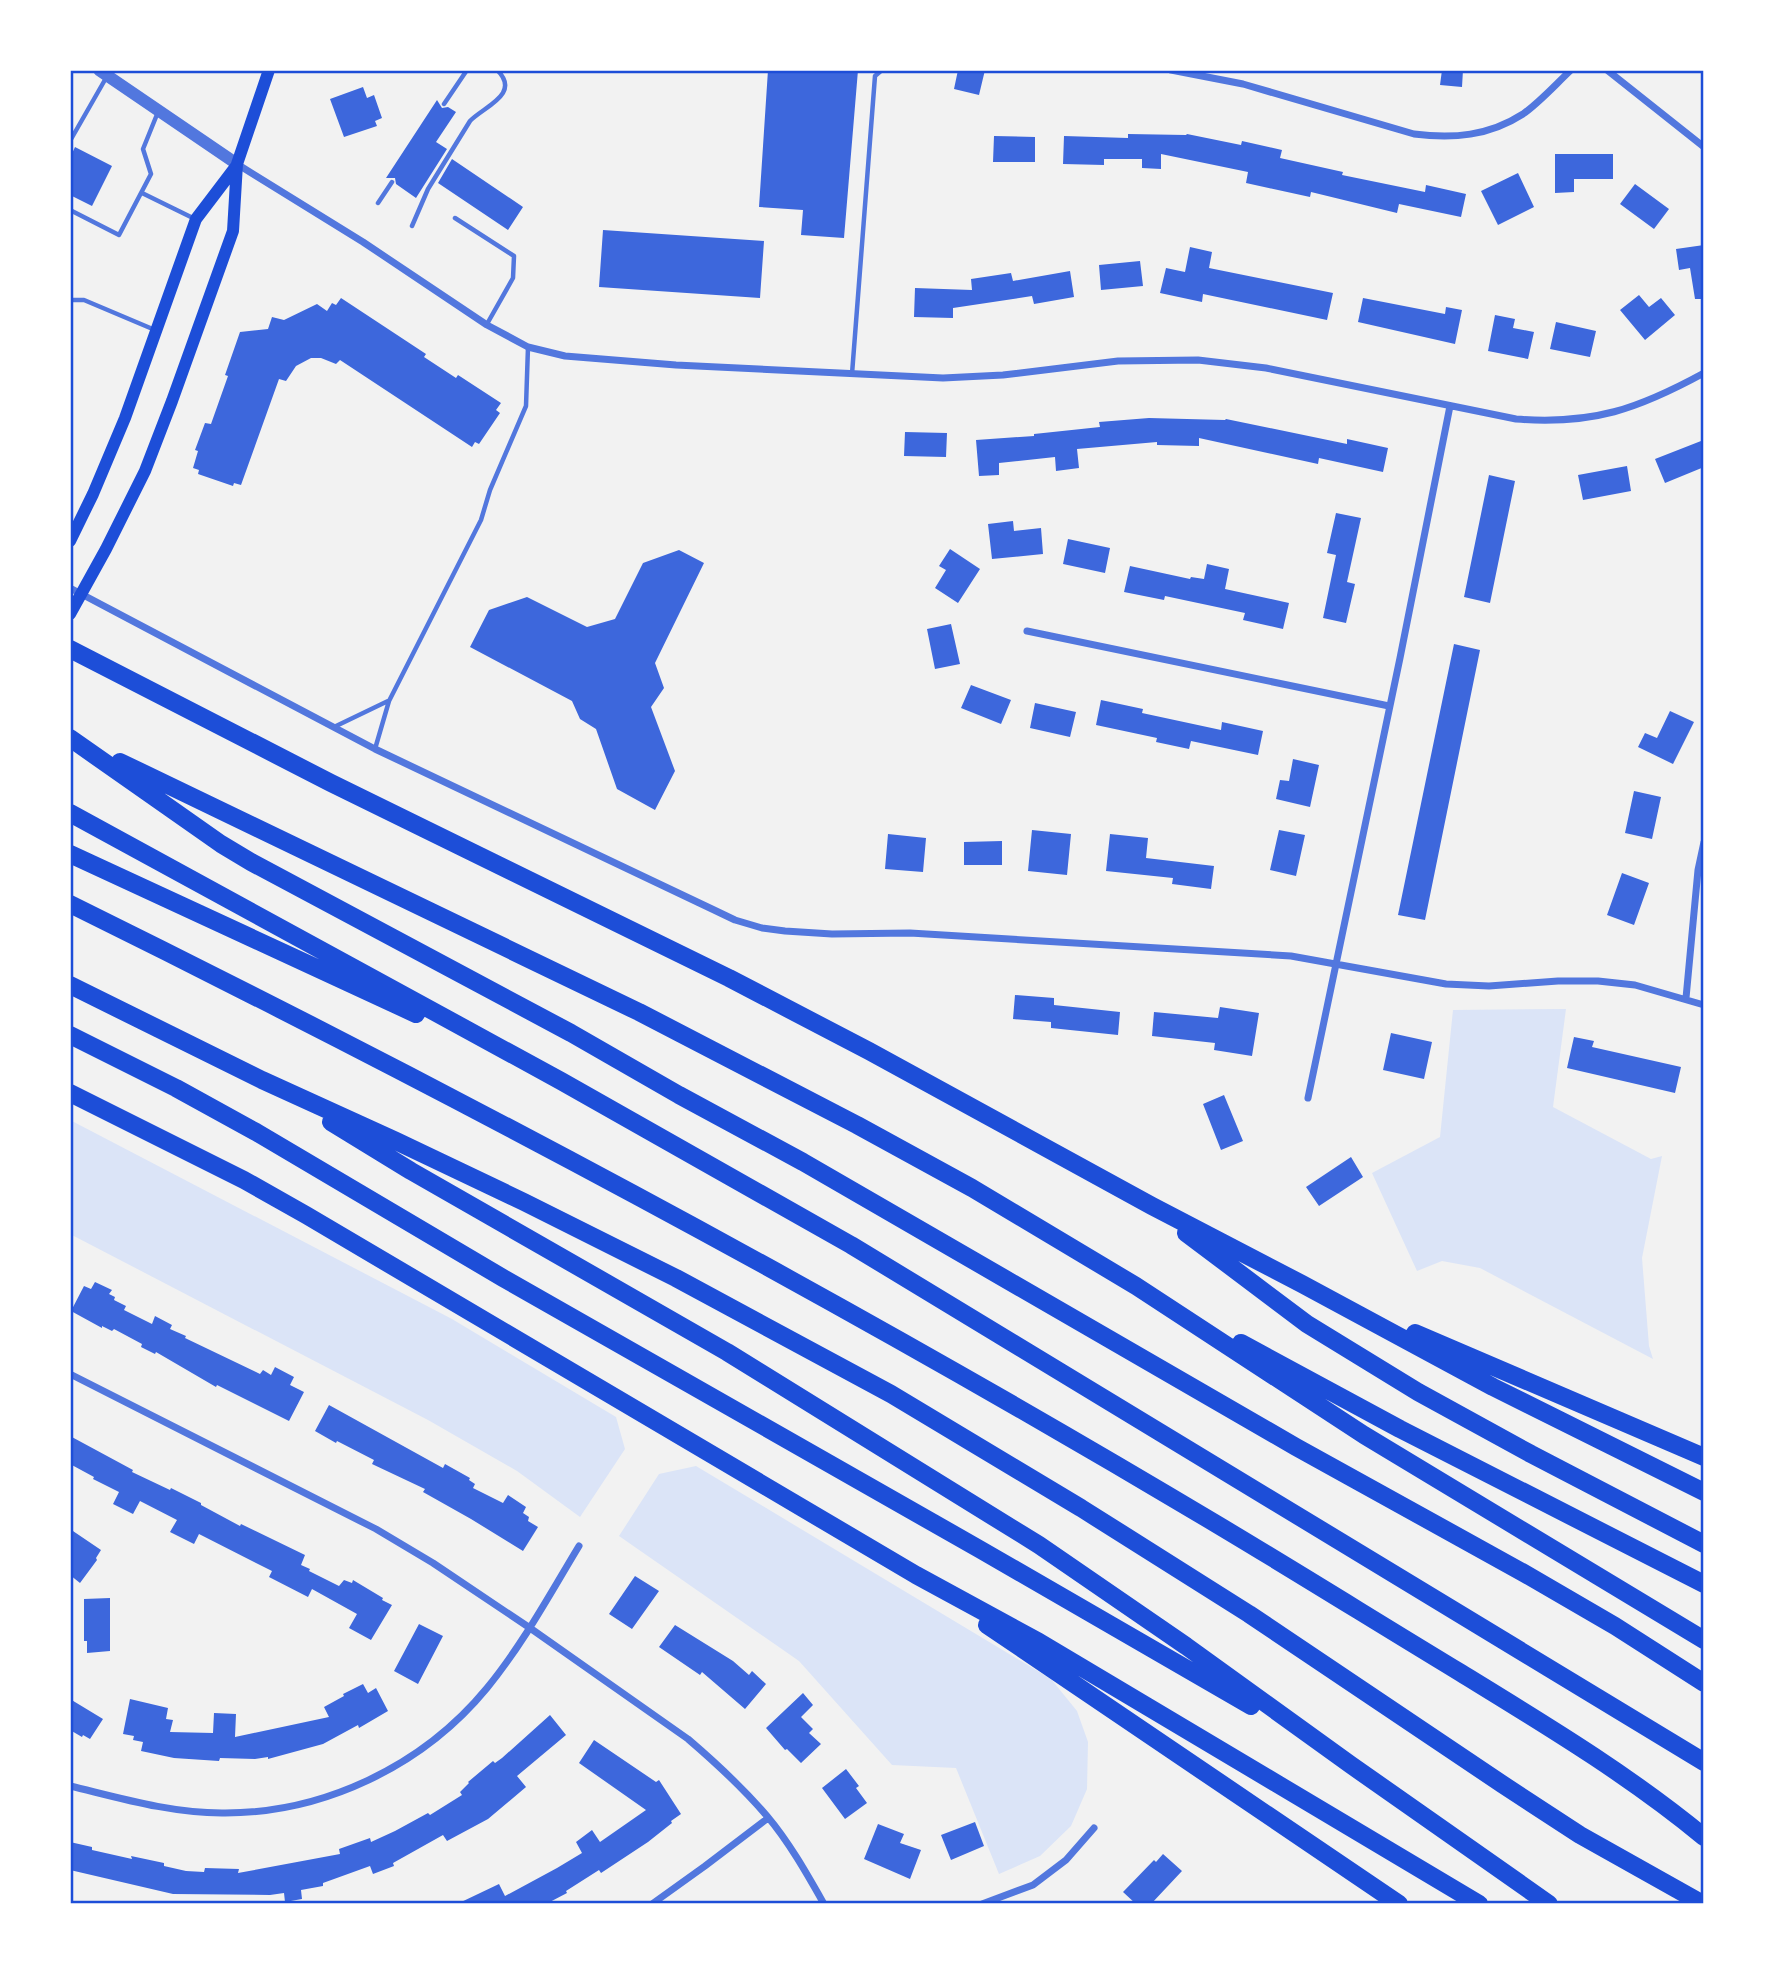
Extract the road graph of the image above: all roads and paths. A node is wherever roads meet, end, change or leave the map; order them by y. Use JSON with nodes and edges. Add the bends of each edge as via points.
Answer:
{"nodes":[{"id":1,"x":269,"y":70,"type":"edge"},
{"id":2,"x":467,"y":70,"type":"edge"},
{"id":3,"x":497,"y":70,"type":"edge"},
{"id":4,"x":882,"y":70,"type":"edge"},
{"id":5,"x":1171,"y":70,"type":"edge"},
{"id":6,"x":1571,"y":70,"type":"edge"},
{"id":7,"x":1607,"y":70,"type":"edge"},
{"id":8,"x":103,"y":73,"type":"edge"},
{"id":9,"x":444,"y":104,"type":"dead end"},
{"id":10,"x":158,"y":111,"type":"junction"},
{"id":11,"x":70,"y":141,"type":"edge"},
{"id":12,"x":1704,"y":147,"type":"edge"},
{"id":13,"x":237,"y":164,"type":"junction"},
{"id":14,"x":392,"y":182,"type":"dead end"},
{"id":15,"x":142,"y":193,"type":"junction"},
{"id":16,"x":378,"y":203,"type":"dead end"},
{"id":17,"x":70,"y":210,"type":"edge"},
{"id":18,"x":455,"y":218,"type":"dead end"},
{"id":19,"x":196,"y":219,"type":"junction"},
{"id":20,"x":412,"y":226,"type":"dead end"},
{"id":21,"x":70,"y":300,"type":"edge"},
{"id":22,"x":487,"y":325,"type":"junction"},
{"id":23,"x":156,"y":330,"type":"junction"},
{"id":24,"x":528,"y":347,"type":"junction"},
{"id":25,"x":1704,"y":373,"type":"edge"},
{"id":26,"x":852,"y":374,"type":"junction"},
{"id":27,"x":1450,"y":406,"type":"junction"},
{"id":28,"x":72,"y":536,"type":"edge"},
{"id":29,"x":70,"y":588,"type":"edge"},
{"id":30,"x":70,"y":614,"type":"edge"},
{"id":31,"x":1027,"y":631,"type":"dead end"},
{"id":32,"x":70,"y":649,"type":"edge"},
{"id":33,"x":389,"y":701,"type":"junction"},
{"id":34,"x":1389,"y":706,"type":"junction"},
{"id":35,"x":334,"y":727,"type":"junction"},
{"id":36,"x":70,"y":738,"type":"edge"},
{"id":37,"x":375,"y":749,"type":"junction"},
{"id":38,"x":70,"y":813,"type":"edge"},
{"id":39,"x":1704,"y":842,"type":"edge"},
{"id":40,"x":70,"y":854,"type":"edge"},
{"id":41,"x":72,"y":906,"type":"edge"},
{"id":42,"x":1335,"y":964,"type":"junction"},
{"id":43,"x":70,"y":985,"type":"edge"},
{"id":44,"x":1686,"y":998,"type":"junction"},
{"id":45,"x":1704,"y":1005,"type":"edge"},
{"id":46,"x":70,"y":1035,"type":"edge"},
{"id":47,"x":262,"y":1080,"type":"junction"},
{"id":48,"x":561,"y":1081,"type":"junction"},
{"id":49,"x":70,"y":1093,"type":"edge"},
{"id":50,"x":1308,"y":1098,"type":"dead end"},
{"id":51,"x":1152,"y":1206,"type":"junction"},
{"id":52,"x":1302,"y":1284,"type":"junction"},
{"id":53,"x":1136,"y":1286,"type":"junction"},
{"id":54,"x":70,"y":1374,"type":"edge"},
{"id":55,"x":1704,"y":1457,"type":"edge"},
{"id":56,"x":1704,"y":1492,"type":"edge"},
{"id":57,"x":1704,"y":1544,"type":"edge"},
{"id":58,"x":579,"y":1545,"type":"dead end"},
{"id":59,"x":916,"y":1575,"type":"junction"},
{"id":60,"x":1704,"y":1584,"type":"edge"},
{"id":61,"x":530,"y":1628,"type":"junction"},
{"id":62,"x":1704,"y":1640,"type":"edge"},
{"id":63,"x":1704,"y":1683,"type":"edge"},
{"id":64,"x":1704,"y":1762,"type":"edge"},
{"id":65,"x":1350,"y":1765,"type":"junction"},
{"id":66,"x":70,"y":1786,"type":"edge"},
{"id":67,"x":768,"y":1818,"type":"junction"},
{"id":68,"x":1094,"y":1828,"type":"dead end"},
{"id":69,"x":1704,"y":1837,"type":"edge"},
{"id":70,"x":1397,"y":1902,"type":"edge"},
{"id":71,"x":652,"y":1904,"type":"edge"},
{"id":72,"x":824,"y":1904,"type":"edge"},
{"id":73,"x":982,"y":1904,"type":"edge"},
{"id":74,"x":1479,"y":1904,"type":"edge"},
{"id":75,"x":1549,"y":1904,"type":"edge"},
{"id":76,"x":1703,"y":1904,"type":"edge"}],
"edges":[{"from":1,"to":13,"type":"main road"},
{"from":2,"to":9,"type":"lane"},
{"from":3,"to":20,"type":"lane","via":[[504,78],[502,96],[470,121],[431,183]]},
{"from":4,"to":26,"type":"lane","via":[[876,76]]},
{"from":5,"to":6,"type":"street","via":[[1243,84],[1414,134],[1440,137],[1498,127],[1524,113]]},
{"from":7,"to":12,"type":"street"},
{"from":8,"to":10,"type":"street"},
{"from":8,"to":11,"type":"lane"},
{"from":10,"to":13,"type":"street"},
{"from":10,"to":15,"type":"lane","via":[[144,149],[151,174]]},
{"from":13,"to":19,"type":"main road"},
{"from":13,"to":22,"type":"street"},
{"from":13,"to":30,"type":"main road","via":[[233,231],[145,471]]},
{"from":14,"to":16,"type":"lane"},
{"from":15,"to":17,"type":"lane","via":[[119,235]]},
{"from":15,"to":19,"type":"lane"},
{"from":18,"to":22,"type":"lane","via":[[514,256],[513,278]]},
{"from":19,"to":23,"type":"main road"},
{"from":21,"to":23,"type":"lane","via":[[84,300]]},
{"from":22,"to":24,"type":"street"},
{"from":23,"to":28,"type":"main road","via":[[108,459]]},
{"from":24,"to":26,"type":"street","via":[[600,360]]},
{"from":24,"to":33,"type":"lane","via":[[526,406],[481,520]]},
{"from":25,"to":27,"type":"street","via":[[1637,406],[1584,419],[1516,419]]},
{"from":26,"to":27,"type":"street","via":[[943,378],[1118,361],[1198,360],[1266,368]]},
{"from":27,"to":34,"type":"street"},
{"from":29,"to":35,"type":"street"},
{"from":31,"to":34,"type":"street"},
{"from":32,"to":51,"type":"highway","via":[[729,978]]},
{"from":33,"to":35,"type":"lane"},
{"from":33,"to":37,"type":"lane"},
{"from":34,"to":42,"type":"street"},
{"from":35,"to":37,"type":"street"},
{"from":36,"to":53,"type":"highway","via":[[739,1062],[972,1188]]},
{"from":36,"to":63,"type":"highway","via":[[251,862],[803,1162],[1603,1619]]},
{"from":37,"to":42,"type":"street","via":[[736,920],[762,928],[1291,956]]},
{"from":38,"to":48,"type":"highway"},
{"from":39,"to":44,"type":"street"},
{"from":40,"to":48,"type":"highway"},
{"from":41,"to":69,"type":"highway","via":[[403,1072],[951,1369],[1510,1703],[1607,1765]]},
{"from":42,"to":44,"type":"street","via":[[1446,984],[1598,981]]},
{"from":42,"to":50,"type":"street"},
{"from":43,"to":47,"type":"highway"},
{"from":44,"to":45,"type":"street"},
{"from":46,"to":65,"type":"highway","via":[[256,1132]]},
{"from":47,"to":65,"type":"highway","via":[[727,1352],[1039,1545]]},
{"from":47,"to":76,"type":"highway","via":[[536,1207],[891,1394],[1250,1614],[1580,1835]]},
{"from":48,"to":64,"type":"highway","via":[[850,1245]]},
{"from":49,"to":59,"type":"highway","via":[[244,1180]]},
{"from":51,"to":52,"type":"highway"},
{"from":51,"to":57,"type":"highway","via":[[1283,1308],[1418,1392]]},
{"from":52,"to":55,"type":"highway"},
{"from":52,"to":56,"type":"highway","via":[[1493,1387]]},
{"from":53,"to":60,"type":"highway","via":[[1400,1429]]},
{"from":53,"to":62,"type":"highway","via":[[1364,1435]]},
{"from":54,"to":61,"type":"street","via":[[376,1530]]},
{"from":58,"to":61,"type":"street"},
{"from":59,"to":70,"type":"highway"},
{"from":59,"to":74,"type":"highway","via":[[1039,1642]]},
{"from":61,"to":66,"type":"street","via":[[486,1690],[436,1739],[384,1773],[340,1792],[279,1808],[222,1813],[144,1804]]},
{"from":61,"to":67,"type":"street","via":[[688,1739]]},
{"from":65,"to":75,"type":"highway"},
{"from":67,"to":71,"type":"street"},
{"from":67,"to":72,"type":"street"},
{"from":68,"to":73,"type":"street","via":[[1066,1860],[1033,1885]]}]}
